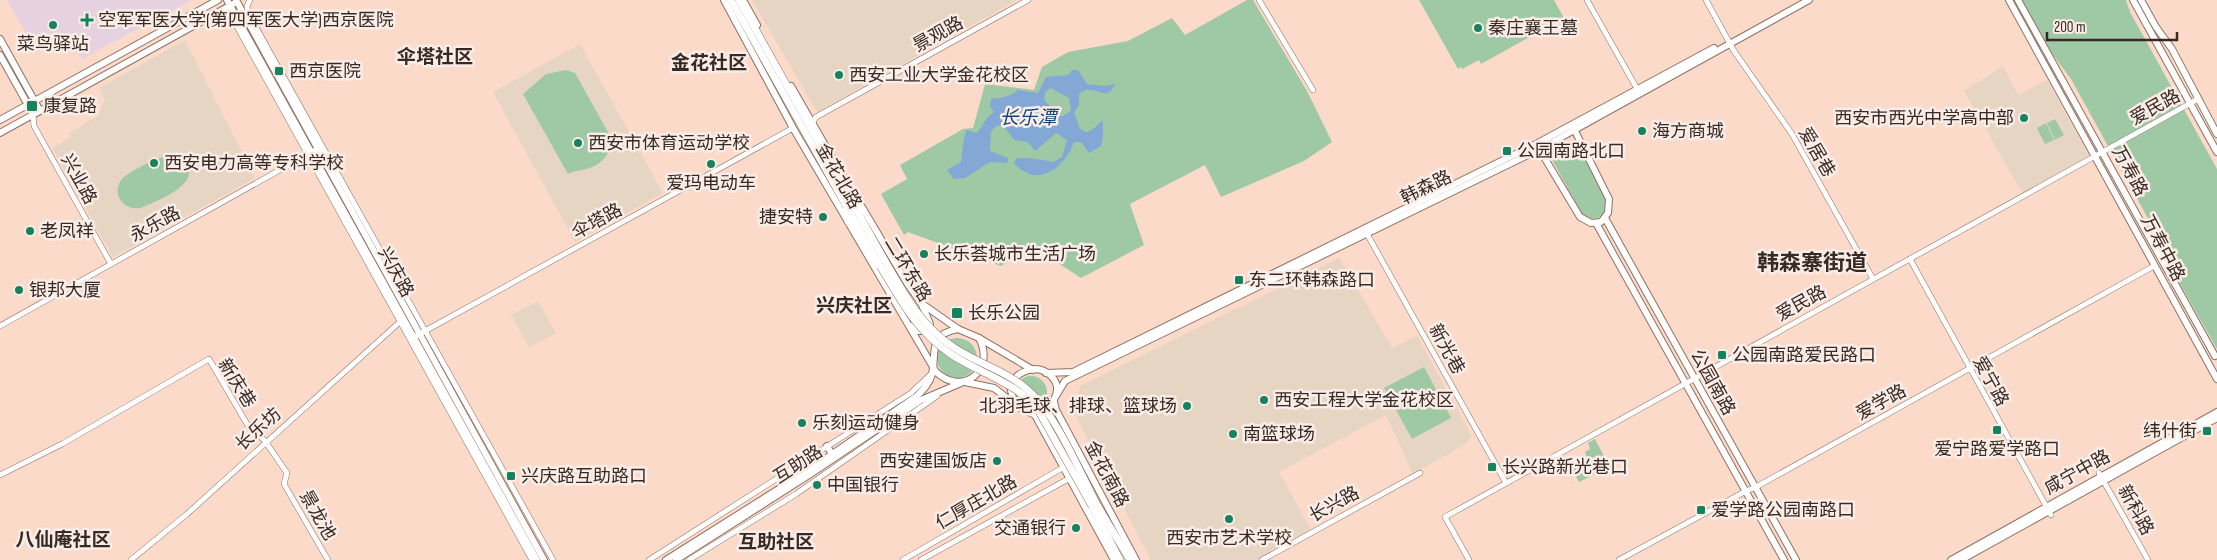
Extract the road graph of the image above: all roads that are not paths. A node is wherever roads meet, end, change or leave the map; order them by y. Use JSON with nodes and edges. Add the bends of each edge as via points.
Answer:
{"nodes":[{"id":1,"x":218,"y":0,"type":"edge"},
{"id":2,"x":250,"y":0,"type":"edge"},
{"id":3,"x":724,"y":0,"type":"edge"},
{"id":4,"x":731,"y":0,"type":"edge"},
{"id":5,"x":739,"y":0,"type":"edge"},
{"id":6,"x":743,"y":0,"type":"edge"},
{"id":7,"x":1028,"y":0,"type":"edge"},
{"id":8,"x":1259,"y":0,"type":"edge"},
{"id":9,"x":1587,"y":0,"type":"edge"},
{"id":10,"x":1706,"y":0,"type":"edge"},
{"id":11,"x":1800,"y":0,"type":"edge"},
{"id":12,"x":1809,"y":0,"type":"edge"},
{"id":13,"x":2009,"y":0,"type":"edge"},
{"id":14,"x":2018,"y":0,"type":"edge"},
{"id":15,"x":2133,"y":0,"type":"edge"},
{"id":16,"x":2141,"y":0,"type":"edge"},
{"id":17,"x":238,"y":1,"type":"edge"},
{"id":18,"x":229,"y":3,"type":"edge"},
{"id":19,"x":195,"y":25,"type":"junction"},
{"id":20,"x":242,"y":27,"type":"junction"},
{"id":21,"x":0,"y":39,"type":"edge"},
{"id":22,"x":244,"y":39,"type":"junction"},
{"id":23,"x":1729,"y":42,"type":"junction"},
{"id":24,"x":0,"y":55,"type":"edge"},
{"id":25,"x":1636,"y":86,"type":"dead end"},
{"id":26,"x":1313,"y":90,"type":"dead end"},
{"id":27,"x":2198,"y":99,"type":"junction"},
{"id":28,"x":31,"y":103,"type":"junction"},
{"id":29,"x":2190,"y":103,"type":"junction"},
{"id":30,"x":36,"y":113,"type":"junction"},
{"id":31,"x":0,"y":120,"type":"edge"},
{"id":32,"x":812,"y":123,"type":"junction"},
{"id":33,"x":1573,"y":126,"type":"junction"},
{"id":34,"x":793,"y":128,"type":"junction"},
{"id":35,"x":0,"y":133,"type":"edge"},
{"id":36,"x":2217,"y":134,"type":"edge"},
{"id":37,"x":1537,"y":145,"type":"junction"},
{"id":38,"x":315,"y":151,"type":"junction"},
{"id":39,"x":2102,"y":152,"type":"junction"},
{"id":40,"x":2217,"y":152,"type":"edge"},
{"id":41,"x":2095,"y":156,"type":"junction"},
{"id":42,"x":2110,"y":165,"type":"junction"},
{"id":43,"x":837,"y":184,"type":"junction"},
{"id":44,"x":2121,"y":202,"type":"junction"},
{"id":45,"x":863,"y":210,"type":"junction"},
{"id":46,"x":1605,"y":218,"type":"junction"},
{"id":47,"x":1596,"y":223,"type":"junction"},
{"id":48,"x":849,"y":224,"type":"junction"},
{"id":49,"x":1366,"y":230,"type":"junction"},
{"id":50,"x":1910,"y":259,"type":"junction"},
{"id":51,"x":110,"y":264,"type":"junction"},
{"id":52,"x":2154,"y":266,"type":"junction"},
{"id":53,"x":1873,"y":279,"type":"junction"},
{"id":54,"x":921,"y":303,"type":"junction"},
{"id":55,"x":402,"y":320,"type":"junction"},
{"id":56,"x":905,"y":320,"type":"junction"},
{"id":57,"x":0,"y":326,"type":"edge"},
{"id":58,"x":958,"y":329,"type":"junction"},
{"id":59,"x":420,"y":334,"type":"junction"},
{"id":60,"x":979,"y":338,"type":"junction"},
{"id":61,"x":2215,"y":356,"type":"dead end"},
{"id":62,"x":932,"y":364,"type":"junction"},
{"id":63,"x":1969,"y":369,"type":"junction"},
{"id":64,"x":1033,"y":370,"type":"junction"},
{"id":65,"x":932,"y":372,"type":"junction"},
{"id":66,"x":1046,"y":373,"type":"junction"},
{"id":67,"x":1694,"y":378,"type":"junction"},
{"id":68,"x":2217,"y":378,"type":"edge"},
{"id":69,"x":965,"y":382,"type":"junction"},
{"id":70,"x":1686,"y":382,"type":"junction"},
{"id":71,"x":943,"y":390,"type":"junction"},
{"id":72,"x":1055,"y":399,"type":"junction"},
{"id":73,"x":1014,"y":402,"type":"junction"},
{"id":74,"x":2217,"y":412,"type":"edge"},
{"id":75,"x":1036,"y":415,"type":"junction"},
{"id":76,"x":2217,"y":418,"type":"edge"},
{"id":77,"x":265,"y":442,"type":"junction"},
{"id":78,"x":826,"y":446,"type":"junction"},
{"id":79,"x":832,"y":454,"type":"junction"},
{"id":80,"x":1064,"y":467,"type":"junction"},
{"id":81,"x":1420,"y":473,"type":"dead end"},
{"id":82,"x":0,"y":475,"type":"edge"},
{"id":83,"x":2102,"y":476,"type":"junction"},
{"id":84,"x":1070,"y":478,"type":"junction"},
{"id":85,"x":1506,"y":483,"type":"junction"},
{"id":86,"x":284,"y":484,"type":"joint"},
{"id":87,"x":1756,"y":487,"type":"junction"},
{"id":88,"x":1746,"y":491,"type":"junction"},
{"id":89,"x":1095,"y":506,"type":"junction"},
{"id":90,"x":2048,"y":511,"type":"junction"},
{"id":91,"x":922,"y":549,"type":"junction"},
{"id":92,"x":925,"y":559,"type":"edge"},
{"id":93,"x":130,"y":560,"type":"edge"},
{"id":94,"x":328,"y":560,"type":"edge"},
{"id":95,"x":532,"y":560,"type":"edge"},
{"id":96,"x":537,"y":560,"type":"edge"},
{"id":97,"x":544,"y":560,"type":"edge"},
{"id":98,"x":553,"y":560,"type":"edge"},
{"id":99,"x":649,"y":560,"type":"edge"},
{"id":100,"x":666,"y":560,"type":"edge"},
{"id":101,"x":676,"y":560,"type":"edge"},
{"id":102,"x":690,"y":560,"type":"edge"},
{"id":103,"x":902,"y":560,"type":"edge"},
{"id":104,"x":1117,"y":560,"type":"edge"},
{"id":105,"x":1130,"y":560,"type":"edge"},
{"id":106,"x":1136,"y":560,"type":"edge"},
{"id":107,"x":1262,"y":560,"type":"edge"},
{"id":108,"x":1468,"y":560,"type":"edge"},
{"id":109,"x":1619,"y":560,"type":"edge"},
{"id":110,"x":1784,"y":560,"type":"edge"},
{"id":111,"x":1796,"y":560,"type":"edge"},
{"id":112,"x":1951,"y":560,"type":"edge"},
{"id":113,"x":1961,"y":560,"type":"edge"},
{"id":114,"x":2148,"y":560,"type":"edge"}],
"edges":[{"from":1,"to":28,"type":"main road"},
{"from":2,"to":38,"type":"street","via":[[248,13]]},
{"from":3,"to":34,"type":"main road","name":"金花北路"},
{"from":4,"to":43,"type":"highway","name":"二环东路"},
{"from":5,"to":43,"type":"highway","name":"二环东路"},
{"from":6,"to":32,"type":"main road","name":"金花北路"},
{"from":7,"to":32,"type":"street","name":"景观路","via":[[816,117]]},
{"from":8,"to":26,"type":"street"},
{"from":9,"to":25,"type":"street"},
{"from":10,"to":23,"type":"street","name":"爱居巷"},
{"from":11,"to":23,"type":"main road","name":"韩森路"},
{"from":12,"to":23,"type":"main road","name":"韩森路"},
{"from":13,"to":41,"type":"main road","name":"万寿中路"},
{"from":14,"to":39,"type":"main road","name":"万寿路"},
{"from":15,"to":29,"type":"main road"},
{"from":16,"to":27,"type":"main road"},
{"from":17,"to":18,"type":"main road"},
{"from":17,"to":38,"type":"main road","name":"兴庆路"},
{"from":18,"to":19,"type":"main road"},
{"from":18,"to":20,"type":"main road","name":"兴庆路"},
{"from":19,"to":22,"type":"street","via":[[218,16],[228,16]]},
{"from":19,"to":30,"type":"main road"},
{"from":20,"to":22,"type":"main road"},
{"from":20,"to":38,"type":"main road","name":"兴庆路"},
{"from":21,"to":28,"type":"main road"},
{"from":22,"to":38,"type":"street"},
{"from":23,"to":33,"type":"main road","name":"韩森路"},
{"from":23,"to":53,"type":"street","name":"爱居巷","via":[[1792,134]]},
{"from":24,"to":28,"type":"main road"},
{"from":27,"to":29,"type":"street","name":"爱民路"},
{"from":27,"to":36,"type":"main road"},
{"from":28,"to":30,"type":"main road"},
{"from":28,"to":31,"type":"main road"},
{"from":29,"to":39,"type":"street","name":"爱民路"},
{"from":29,"to":40,"type":"main road"},
{"from":30,"to":35,"type":"main road"},
{"from":30,"to":51,"type":"street","name":"兴业路","via":[[34,126]]},
{"from":32,"to":45,"type":"main road","name":"金花北路"},
{"from":33,"to":37,"type":"main road","name":"韩森路"},
{"from":33,"to":46,"type":"main road","via":[[1609,199]]},
{"from":34,"to":48,"type":"main road","name":"金花北路"},
{"from":34,"to":59,"type":"street","name":"伞塔路"},
{"from":37,"to":47,"type":"main road","via":[[1580,217]]},
{"from":37,"to":49,"type":"main road","name":"韩森路"},
{"from":38,"to":51,"type":"street","name":"永乐路"},
{"from":38,"to":55,"type":"main road","name":"兴庆路"},
{"from":38,"to":59,"type":"main road","name":"兴庆路"},
{"from":39,"to":41,"type":"street","name":"爱民路"},
{"from":39,"to":42,"type":"main road","name":"万寿路"},
{"from":41,"to":44,"type":"main road","name":"万寿中路"},
{"from":41,"to":50,"type":"street","name":"爱民路"},
{"from":42,"to":44,"type":"main road"},
{"from":42,"to":61,"type":"main road","name":"万寿路"},
{"from":43,"to":45,"type":"highway"},
{"from":43,"to":48,"type":"highway"},
{"from":43,"to":89,"type":"highway","name":"二环东路","bridge":true,"via":[[883,264],[916,313],[942,340],[1028,389],[1038,400],[1050,416]]},
{"from":44,"to":52,"type":"main road","name":"万寿中路"},
{"from":45,"to":54,"type":"main road","name":"金花北路"},
{"from":46,"to":47,"type":"main road"},
{"from":46,"to":67,"type":"main road","name":"公园南路"},
{"from":47,"to":70,"type":"main road","name":"公园南路"},
{"from":48,"to":56,"type":"main road","name":"金花北路"},
{"from":49,"to":66,"type":"main road","name":"韩森路","via":[[1073,372]]},
{"from":49,"to":72,"type":"main road","name":"韩森路","via":[[1065,381]]},
{"from":49,"to":85,"type":"street","name":"新光巷"},
{"from":50,"to":53,"type":"street","name":"爱民路"},
{"from":50,"to":63,"type":"street","name":"爱宁路"},
{"from":51,"to":57,"type":"street","name":"永乐路"},
{"from":52,"to":63,"type":"street","name":"爱学路"},
{"from":52,"to":68,"type":"main road","name":"万寿中路"},
{"from":53,"to":67,"type":"street","name":"爱民路"},
{"from":54,"to":56,"type":"main road","via":[[930,321],[928,328],[918,331]]},
{"from":54,"to":58,"type":"main road","name":"金花北路"},
{"from":55,"to":59,"type":"main road","name":"兴庆路"},
{"from":55,"to":77,"type":"street","name":"长乐坊"},
{"from":55,"to":95,"type":"street"},
{"from":56,"to":62,"type":"main road","name":"金花北路"},
{"from":58,"to":60,"type":"main road"},
{"from":58,"to":62,"type":"main road","via":[[949,330],[935,343]]},
{"from":59,"to":96,"type":"main road","name":"兴庆路"},
{"from":59,"to":97,"type":"main road","name":"兴庆路"},
{"from":59,"to":98,"type":"street"},
{"from":60,"to":64,"type":"main road"},
{"from":60,"to":69,"type":"main road","via":[[984,347],[982,367]]},
{"from":62,"to":65,"type":"main road","name":"互助路"},
{"from":62,"to":69,"type":"main road","via":[[945,380]]},
{"from":63,"to":87,"type":"street","name":"爱学路"},
{"from":63,"to":90,"type":"street","name":"爱宁路"},
{"from":64,"to":66,"type":"main road"},
{"from":64,"to":73,"type":"main road","via":[[1023,372],[1012,381],[1010,390]]},
{"from":65,"to":78,"type":"street","via":[[911,393]]},
{"from":65,"to":79,"type":"main road","name":"互助路","via":[[924,390],[917,396]]},
{"from":66,"to":72,"type":"main road","via":[[1055,382]]},
{"from":67,"to":70,"type":"street","name":"爱民路"},
{"from":67,"to":87,"type":"main road","name":"公园南路"},
{"from":69,"to":71,"type":"main road","name":"互助路"},
{"from":69,"to":73,"type":"main road","via":[[989,386]]},
{"from":70,"to":85,"type":"street","name":"爱民路"},
{"from":70,"to":88,"type":"main road","name":"公园南路"},
{"from":71,"to":101,"type":"main road","name":"互助路","via":[[921,400]]},
{"from":71,"to":102,"type":"street","via":[[796,494]]},
{"from":72,"to":75,"type":"main road","via":[[1046,411]]},
{"from":72,"to":106,"type":"main road","name":"金花南路","via":[[1056,410],[1109,500]]},
{"from":73,"to":75,"type":"main road"},
{"from":74,"to":83,"type":"main road","name":"咸宁中路"},
{"from":75,"to":80,"type":"main road","name":"金花南路"},
{"from":76,"to":83,"type":"main road","name":"咸宁中路"},
{"from":77,"to":82,"type":"street","name":"新庆巷","via":[[246,424],[209,359]]},
{"from":77,"to":86,"type":"street","name":"新庆巷","via":[[287,473]]},
{"from":77,"to":93,"type":"street","name":"长乐坊","via":[[187,514]]},
{"from":78,"to":79,"type":"main road"},
{"from":78,"to":99,"type":"street"},
{"from":79,"to":100,"type":"main road","name":"互助路"},
{"from":80,"to":84,"type":"main road","name":"金花南路"},
{"from":80,"to":91,"type":"street","name":"仁厚庄北路"},
{"from":81,"to":107,"type":"street","name":"长兴路"},
{"from":83,"to":90,"type":"main road","name":"咸宁中路"},
{"from":83,"to":114,"type":"street","name":"新科路"},
{"from":84,"to":92,"type":"street","name":"仁厚庄北路"},
{"from":84,"to":104,"type":"main road","name":"金花南路"},
{"from":85,"to":108,"type":"street","name":"爱民路","via":[[1444,517]]},
{"from":86,"to":94,"type":"street","name":"景龙池"},
{"from":87,"to":88,"type":"street","name":"爱学路"},
{"from":87,"to":111,"type":"main road","name":"公园南路"},
{"from":88,"to":109,"type":"street","name":"爱学路"},
{"from":88,"to":110,"type":"main road","name":"公园南路"},
{"from":89,"to":104,"type":"highway","name":"二环东路"},
{"from":89,"to":105,"type":"highway","name":"二环东路"},
{"from":90,"to":112,"type":"main road","name":"咸宁中路"},
{"from":90,"to":113,"type":"main road","name":"咸宁中路"},
{"from":91,"to":92,"type":"street"},
{"from":91,"to":103,"type":"street","name":"仁厚庄北路"}]}
